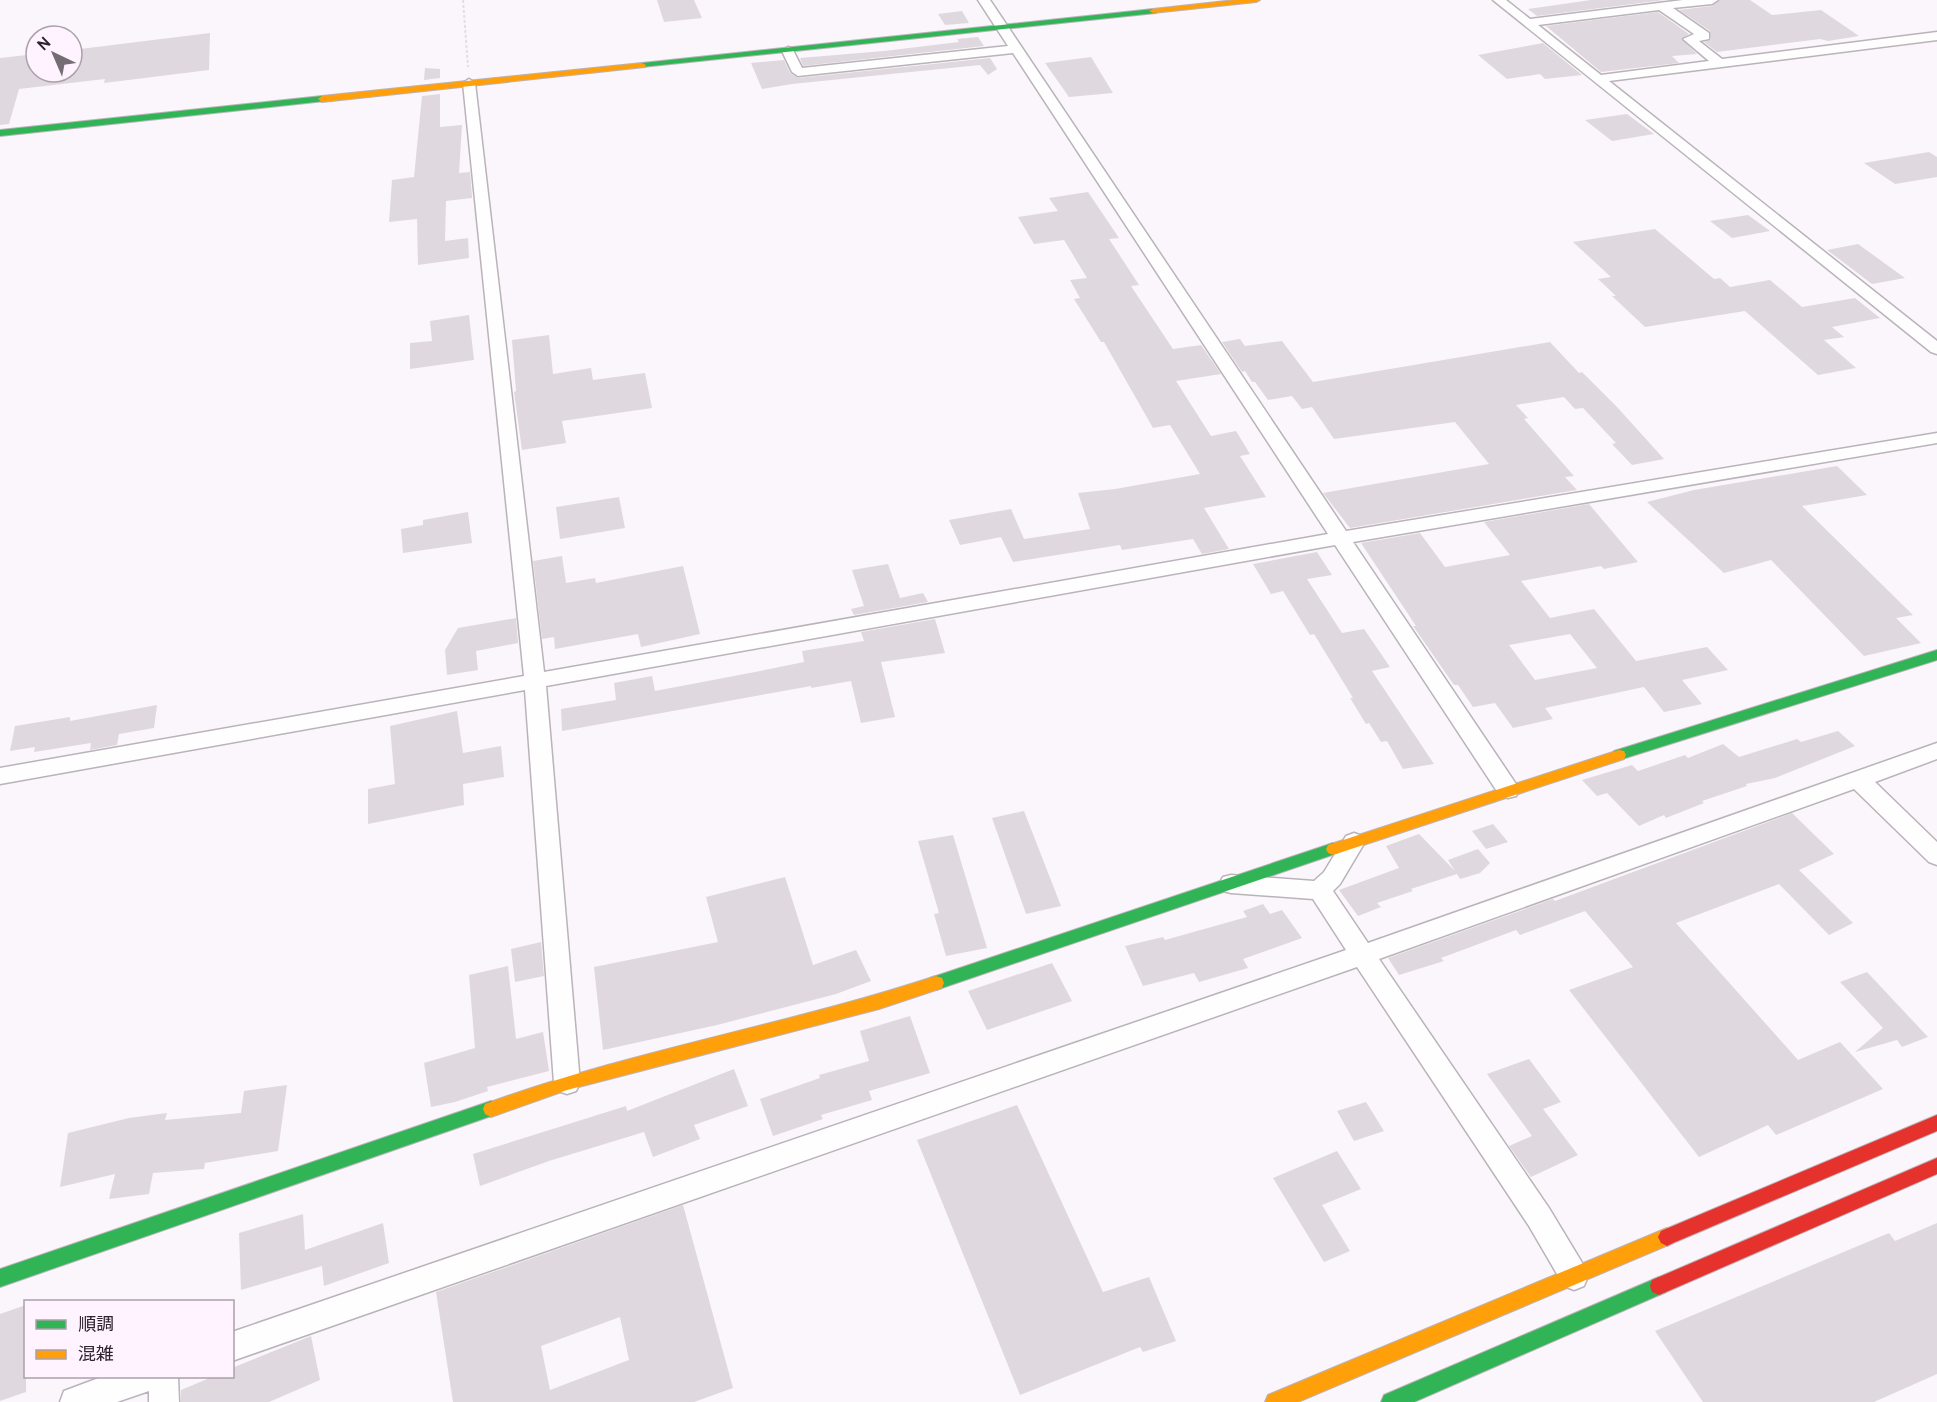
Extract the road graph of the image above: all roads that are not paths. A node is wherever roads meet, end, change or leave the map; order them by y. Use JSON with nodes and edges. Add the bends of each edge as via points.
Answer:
{"nodes":[{"id":1,"x":984,"y":0,"type":"edge"},
{"id":2,"x":1256,"y":0,"type":"edge"},
{"id":3,"x":1499,"y":0,"type":"edge"},
{"id":4,"x":1712,"y":0,"type":"edge"},
{"id":5,"x":1661,"y":6,"type":"junction"},
{"id":6,"x":1527,"y":23,"type":"junction"},
{"id":7,"x":1004,"y":28,"type":"junction"},
{"id":8,"x":1937,"y":36,"type":"edge"},
{"id":9,"x":1017,"y":49,"type":"junction"},
{"id":10,"x":788,"y":51,"type":"junction"},
{"id":11,"x":1720,"y":64,"type":"junction"},
{"id":12,"x":1598,"y":79,"type":"junction"},
{"id":13,"x":470,"y":83,"type":"junction"},
{"id":14,"x":0,"y":133,"type":"edge"},
{"id":15,"x":1937,"y":349,"type":"edge"},
{"id":16,"x":1937,"y":438,"type":"edge"},
{"id":17,"x":1340,"y":538,"type":"junction"},
{"id":18,"x":1937,"y":655,"type":"edge"},
{"id":19,"x":535,"y":682,"type":"junction"},
{"id":20,"x":1937,"y":751,"type":"edge"},
{"id":21,"x":0,"y":776,"type":"edge"},
{"id":22,"x":1857,"y":778,"type":"junction"},
{"id":23,"x":1508,"y":790,"type":"junction"},
{"id":24,"x":1354,"y":842,"type":"junction"},
{"id":25,"x":1937,"y":856,"type":"edge"},
{"id":26,"x":1230,"y":884,"type":"junction"},
{"id":27,"x":1319,"y":890,"type":"junction"},
{"id":28,"x":1362,"y":955,"type":"junction"},
{"id":29,"x":567,"y":1083,"type":"junction"},
{"id":30,"x":1937,"y":1123,"type":"edge"},
{"id":31,"x":1937,"y":1166,"type":"edge"},
{"id":32,"x":1574,"y":1276,"type":"junction"},
{"id":33,"x":0,"y":1278,"type":"edge"},
{"id":34,"x":234,"y":1346,"type":"edge"},
{"id":35,"x":145,"y":1378,"type":"edge"},
{"id":36,"x":163,"y":1378,"type":"edge"},
{"id":37,"x":75,"y":1402,"type":"edge"},
{"id":38,"x":164,"y":1402,"type":"edge"},
{"id":39,"x":1275,"y":1402,"type":"edge"},
{"id":40,"x":1391,"y":1402,"type":"edge"}],
"edges":[{"from":1,"to":7,"type":"street"},
{"from":2,"to":7,"type":"street"},
{"from":3,"to":6,"type":"street"},
{"from":4,"to":5,"type":"street"},
{"from":5,"to":6,"type":"street"},
{"from":5,"to":11,"type":"street","via":[[1705,36],[1689,39]]},
{"from":6,"to":12,"type":"street"},
{"from":7,"to":9,"type":"street"},
{"from":7,"to":10,"type":"street"},
{"from":8,"to":11,"type":"street"},
{"from":9,"to":10,"type":"street","via":[[798,72]]},
{"from":9,"to":17,"type":"street"},
{"from":10,"to":13,"type":"street"},
{"from":11,"to":12,"type":"street"},
{"from":12,"to":15,"type":"street"},
{"from":13,"to":14,"type":"street"},
{"from":13,"to":19,"type":"street"},
{"from":16,"to":17,"type":"street"},
{"from":17,"to":19,"type":"street"},
{"from":17,"to":23,"type":"street"},
{"from":18,"to":23,"type":"street"},
{"from":19,"to":21,"type":"street"},
{"from":19,"to":29,"type":"street"},
{"from":20,"to":22,"type":"street"},
{"from":22,"to":25,"type":"street"},
{"from":22,"to":28,"type":"street"},
{"from":23,"to":24,"type":"street"},
{"from":24,"to":26,"type":"street"},
{"from":24,"to":27,"type":"street","via":[[1332,879]]},
{"from":26,"to":27,"type":"street"},
{"from":26,"to":29,"type":"street","via":[[879,1002]]},
{"from":27,"to":28,"type":"street"},
{"from":28,"to":32,"type":"street","via":[[1539,1217]]},
{"from":28,"to":34,"type":"street"},
{"from":29,"to":33,"type":"street"},
{"from":30,"to":32,"type":"street"},
{"from":31,"to":40,"type":"street"},
{"from":32,"to":39,"type":"street"},
{"from":35,"to":37,"type":"street"},
{"from":36,"to":38,"type":"street"}]}
